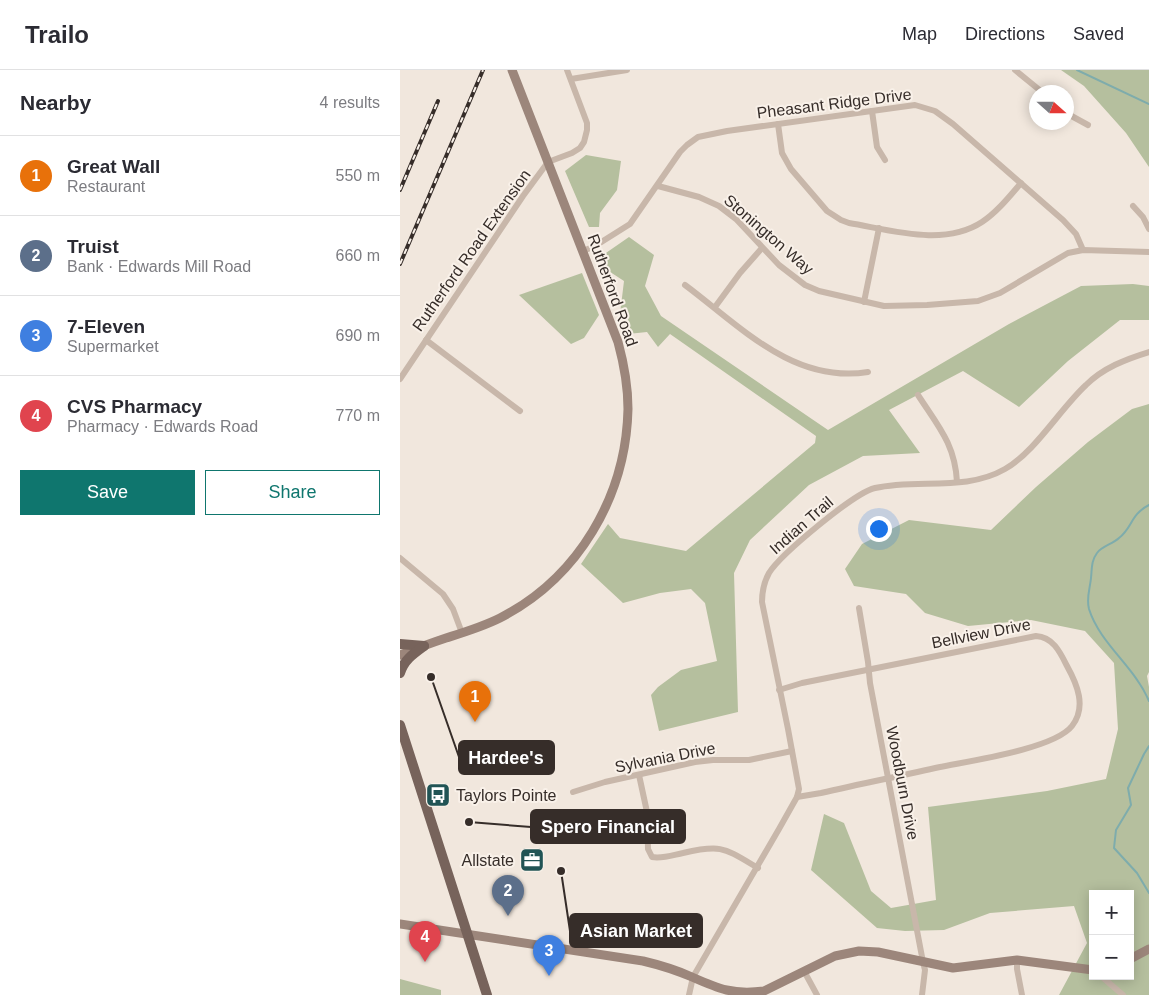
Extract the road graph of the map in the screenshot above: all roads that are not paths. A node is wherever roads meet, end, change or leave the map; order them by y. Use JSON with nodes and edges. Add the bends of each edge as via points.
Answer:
{"nodes":[{"id":1,"x":512,"y":70,"type":"edge"},
{"id":2,"x":567,"y":70,"type":"edge"},
{"id":3,"x":627,"y":70,"type":"edge"},
{"id":4,"x":1015,"y":70,"type":"edge"},
{"id":5,"x":571,"y":79,"type":"junction"},
{"id":6,"x":1033,"y":85,"type":"edge"},
{"id":7,"x":872,"y":111,"type":"junction"},
{"id":8,"x":1074,"y":117,"type":"edge"},
{"id":9,"x":778,"y":124,"type":"junction"},
{"id":10,"x":1088,"y":125,"type":"dead end"},
{"id":11,"x":885,"y":160,"type":"dead end"},
{"id":12,"x":548,"y":162,"type":"junction"},
{"id":13,"x":1021,"y":183,"type":"junction"},
{"id":14,"x":658,"y":186,"type":"junction"},
{"id":15,"x":1133,"y":206,"type":"dead end"},
{"id":16,"x":879,"y":228,"type":"junction"},
{"id":17,"x":1149,"y":229,"type":"edge"},
{"id":18,"x":762,"y":248,"type":"junction"},
{"id":19,"x":1083,"y":250,"type":"junction"},
{"id":20,"x":583,"y":251,"type":"junction"},
{"id":21,"x":1149,"y":252,"type":"edge"},
{"id":22,"x":685,"y":285,"type":"dead end"},
{"id":23,"x":864,"y":302,"type":"junction"},
{"id":24,"x":715,"y":307,"type":"junction"},
{"id":25,"x":426,"y":340,"type":"junction"},
{"id":26,"x":1149,"y":352,"type":"edge"},
{"id":27,"x":868,"y":372,"type":"dead end"},
{"id":28,"x":400,"y":379,"type":"edge"},
{"id":29,"x":918,"y":395,"type":"dead end"},
{"id":30,"x":520,"y":411,"type":"dead end"},
{"id":31,"x":956,"y":482,"type":"junction"},
{"id":32,"x":400,"y":558,"type":"edge"},
{"id":33,"x":859,"y":608,"type":"dead end"},
{"id":34,"x":462,"y":633,"type":"junction"},
{"id":35,"x":400,"y":644,"type":"edge"},
{"id":36,"x":424,"y":646,"type":"junction"},
{"id":37,"x":400,"y":655,"type":"edge"},
{"id":38,"x":869,"y":670,"type":"junction"},
{"id":39,"x":400,"y":673,"type":"edge"},
{"id":40,"x":779,"y":690,"type":"junction"},
{"id":41,"x":400,"y":725,"type":"edge"},
{"id":42,"x":792,"y":751,"type":"junction"},
{"id":43,"x":639,"y":774,"type":"junction"},
{"id":44,"x":888,"y":779,"type":"junction"},
{"id":45,"x":573,"y":792,"type":"dead end"},
{"id":46,"x":797,"y":796,"type":"junction"},
{"id":47,"x":758,"y":868,"type":"junction"},
{"id":48,"x":400,"y":924,"type":"edge"},
{"id":49,"x":467,"y":934,"type":"junction"},
{"id":50,"x":1149,"y":949,"type":"edge"},
{"id":51,"x":1134,"y":957,"type":"edge"},
{"id":52,"x":1017,"y":960,"type":"junction"},
{"id":53,"x":923,"y":962,"type":"junction"},
{"id":54,"x":1089,"y":969,"type":"edge"},
{"id":55,"x":804,"y":971,"type":"junction"},
{"id":56,"x":693,"y":977,"type":"junction"},
{"id":57,"x":1106,"y":980,"type":"edge"},
{"id":58,"x":488,"y":995,"type":"edge"},
{"id":59,"x":690,"y":995,"type":"edge"},
{"id":60,"x":817,"y":995,"type":"edge"},
{"id":61,"x":922,"y":995,"type":"edge"},
{"id":62,"x":1022,"y":995,"type":"edge"},
{"id":63,"x":1123,"y":995,"type":"edge"}],
"edges":[{"from":1,"to":12,"type":"street","name":"Rutherford Road"},
{"from":2,"to":5,"type":"street"},
{"from":3,"to":5,"type":"street"},
{"from":4,"to":6,"type":"street"},
{"from":5,"to":12,"type":"street","via":[[587,123],[586,137],[580,148]]},
{"from":7,"to":9,"type":"street","name":"Pheasant Ridge Drive"},
{"from":7,"to":11,"type":"street","via":[[877,148]]},
{"from":7,"to":13,"type":"street","name":"Pheasant Ridge Drive","via":[[915,106],[935,111]]},
{"from":8,"to":10,"type":"street"},
{"from":9,"to":14,"type":"street","name":"Pheasant Ridge Drive","via":[[698,137],[680,152]]},
{"from":9,"to":16,"type":"street","via":[[786,161],[821,205],[841,220]]},
{"from":12,"to":20,"type":"street","name":"Rutherford Road"},
{"from":12,"to":25,"type":"street","name":"Rutherford Road Extension"},
{"from":13,"to":16,"type":"street","via":[[988,218],[960,232],[928,235]]},
{"from":13,"to":19,"type":"street","name":"Pheasant Ridge Drive","via":[[1070,227]]},
{"from":14,"to":18,"type":"street","name":"Stonington Way","via":[[719,206],[736,219]]},
{"from":14,"to":20,"type":"street","name":"Pheasant Ridge Drive","via":[[630,224]]},
{"from":15,"to":17,"type":"street"},
{"from":16,"to":23,"type":"street"},
{"from":18,"to":23,"type":"street","name":"Stonington Way","via":[[805,285]]},
{"from":18,"to":24,"type":"street"},
{"from":19,"to":21,"type":"street","name":"Stonington Way"},
{"from":19,"to":23,"type":"street","name":"Stonington Way","via":[[1068,253],[1000,293],[978,301],[907,306]]},
{"from":20,"to":34,"type":"street","name":"Rutherford Road","via":[[614,331],[627,385],[628,415],[618,477],[592,534],[553,581],[501,617]]},
{"from":22,"to":24,"type":"street"},
{"from":24,"to":27,"type":"street","via":[[790,361],[844,374]]},
{"from":25,"to":28,"type":"street","name":"Rutherford Road Extension"},
{"from":25,"to":30,"type":"street"},
{"from":26,"to":31,"type":"street","name":"Indian Trail","via":[[1120,362],[1092,380],[1010,466],[987,476]]},
{"from":29,"to":31,"type":"street","via":[[950,445]]},
{"from":31,"to":40,"type":"street","name":"Indian Trail","via":[[888,486],[866,491],[776,564],[766,579],[762,602]]},
{"from":32,"to":34,"type":"street","via":[[443,594]]},
{"from":33,"to":38,"type":"street","name":"Woodburn Drive"},
{"from":34,"to":36,"type":"street","name":"Rutherford Road"},
{"from":35,"to":36,"type":"main road"},
{"from":36,"to":37,"type":"street","name":"Rutherford Road"},
{"from":36,"to":39,"type":"main road","via":[[411,655]]},
{"from":38,"to":40,"type":"street","name":"Bellview Drive"},
{"from":38,"to":44,"type":"street","name":"Woodburn Drive"},
{"from":38,"to":44,"type":"street","name":"Bellview Drive","via":[[1040,636],[1054,645],[1079,693],[1075,721],[1058,737],[1006,753]]},
{"from":40,"to":42,"type":"street","name":"Indian Trail"},
{"from":41,"to":49,"type":"main road"},
{"from":42,"to":43,"type":"street","name":"Sylvania Drive","via":[[749,760],[695,762]]},
{"from":42,"to":46,"type":"street","name":"Indian Trail","via":[[799,786]]},
{"from":43,"to":45,"type":"street","name":"Sylvania Drive"},
{"from":43,"to":47,"type":"street","via":[[647,812],[648,849],[652,857],[716,848],[729,851]]},
{"from":44,"to":46,"type":"street","name":"Bellview Drive"},
{"from":44,"to":53,"type":"street","name":"Woodburn Drive"},
{"from":46,"to":47,"type":"street"},
{"from":47,"to":56,"type":"street"},
{"from":48,"to":49,"type":"street"},
{"from":49,"to":56,"type":"street","via":[[643,961]]},
{"from":49,"to":58,"type":"main road"},
{"from":50,"to":51,"type":"street"},
{"from":52,"to":53,"type":"street","via":[[959,968]]},
{"from":52,"to":54,"type":"street"},
{"from":52,"to":62,"type":"street"},
{"from":53,"to":55,"type":"street","via":[[859,951],[835,956]]},
{"from":53,"to":61,"type":"street","name":"Woodburn Drive"},
{"from":55,"to":56,"type":"street","via":[[764,991],[745,995],[724,992]]},
{"from":55,"to":60,"type":"street"},
{"from":56,"to":59,"type":"street"},
{"from":57,"to":63,"type":"street"}]}
